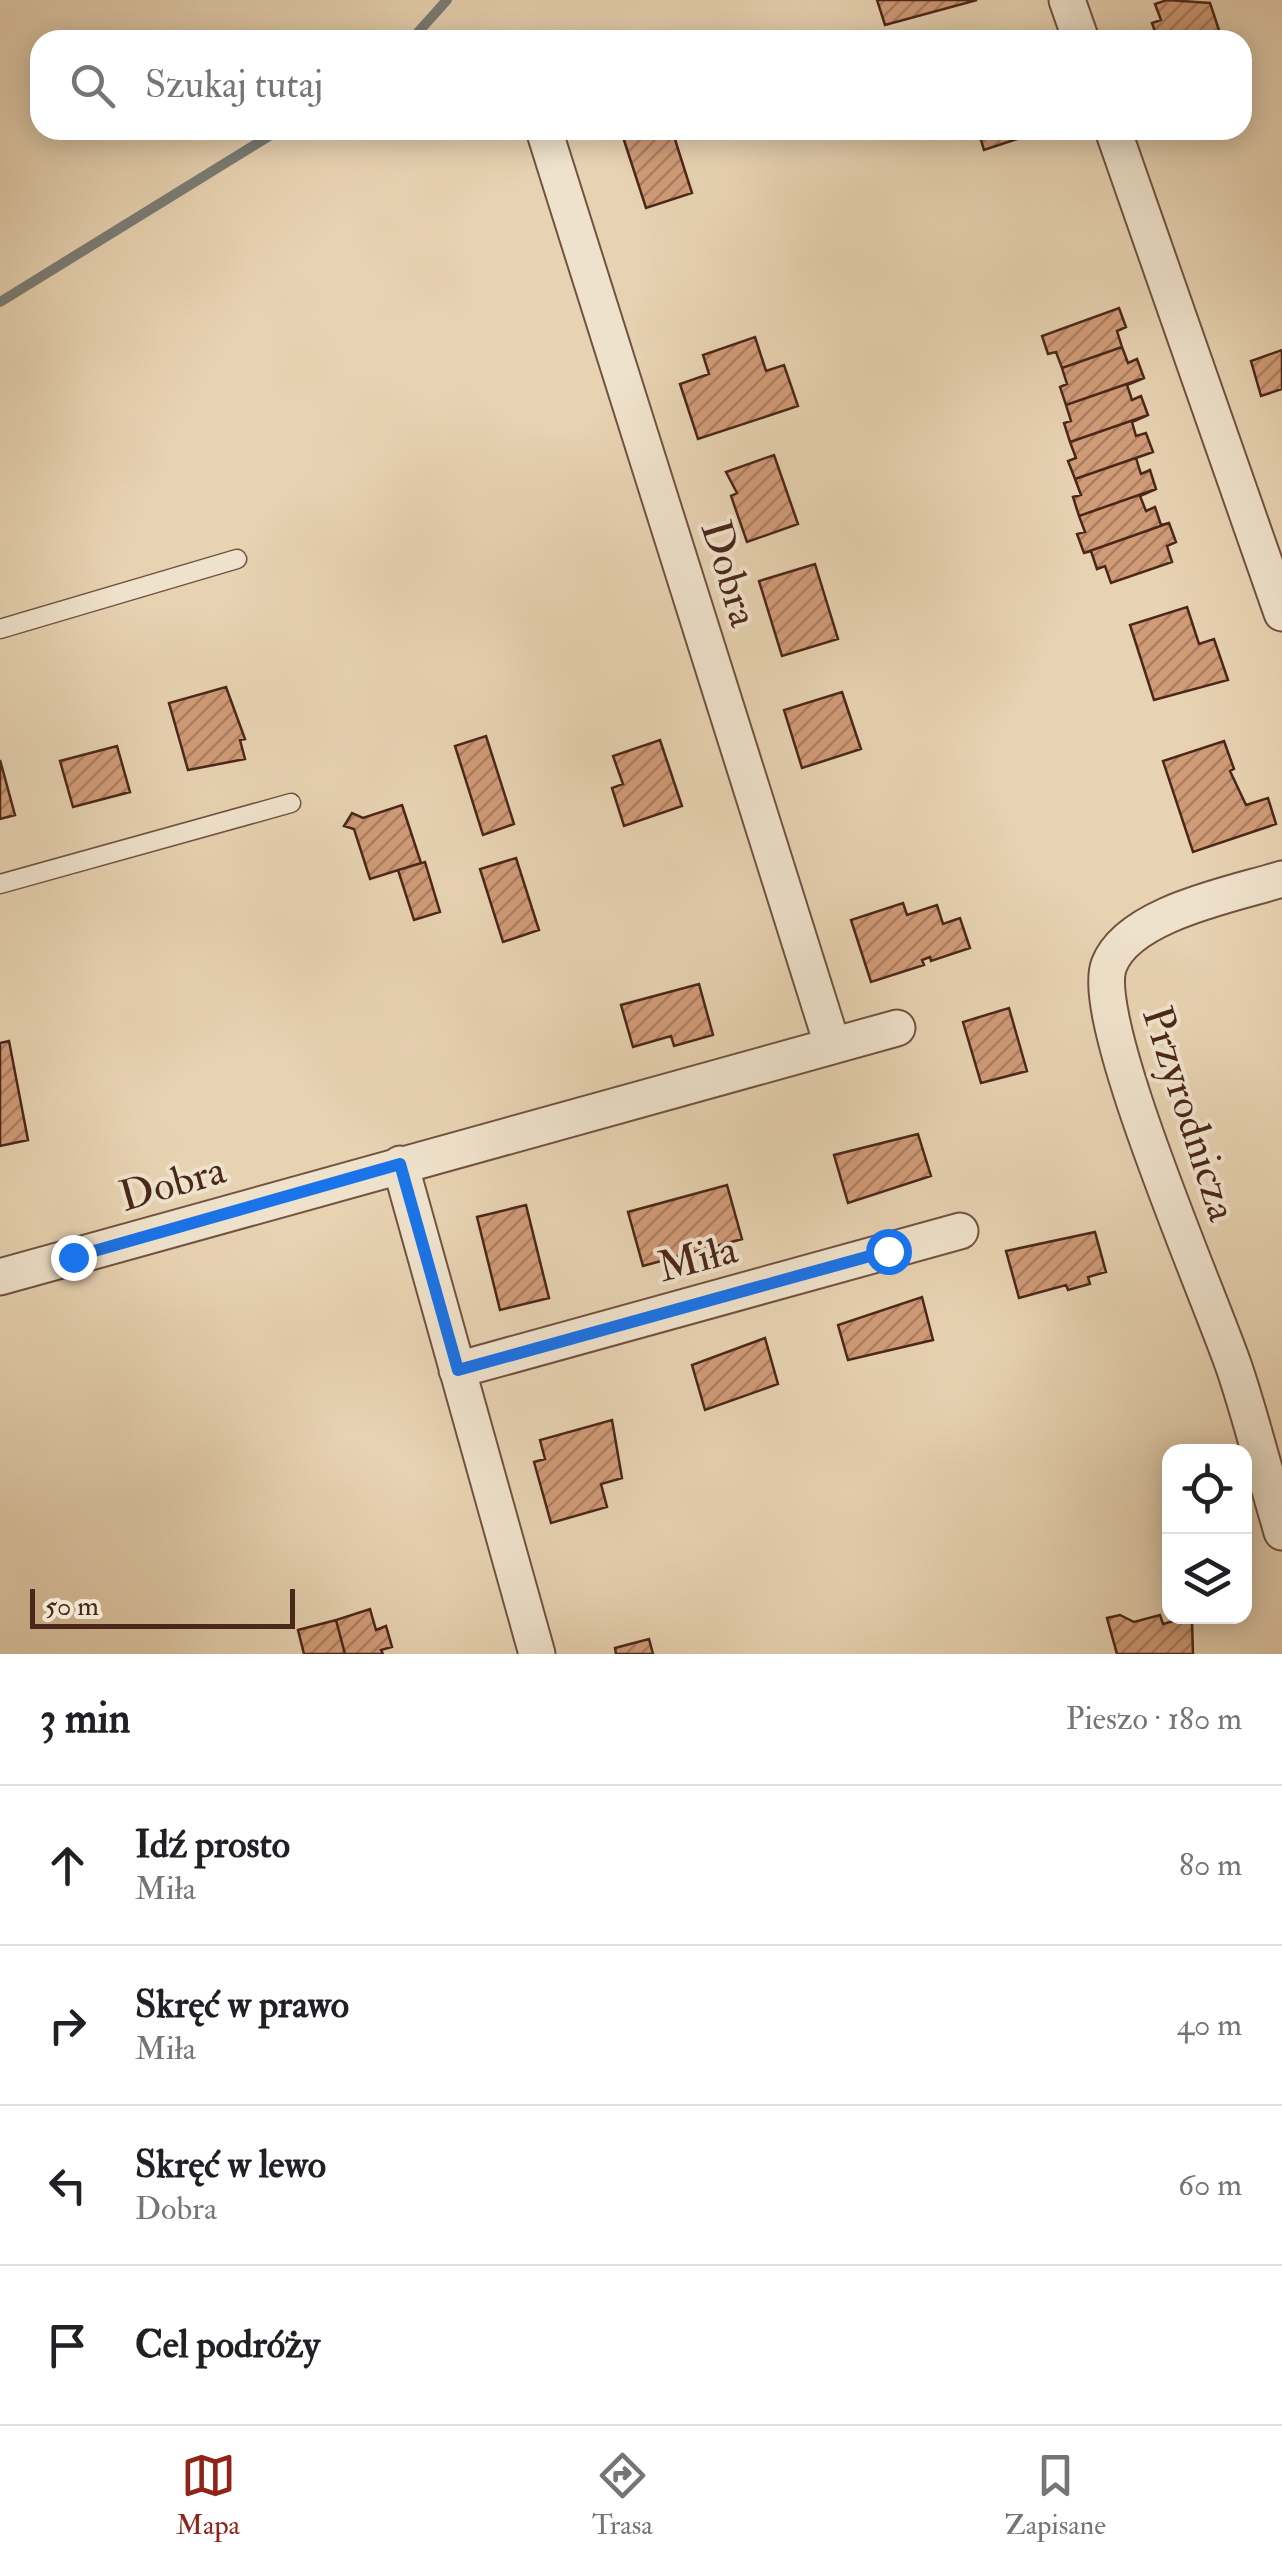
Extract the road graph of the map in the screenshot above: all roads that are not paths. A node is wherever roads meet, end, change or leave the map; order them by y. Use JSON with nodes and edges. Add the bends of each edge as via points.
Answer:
{"nodes":[{"id":1,"x":1067,"y":0,"type":"edge"},
{"id":2,"x":1078,"y":30,"type":"edge"},
{"id":3,"x":547,"y":140,"type":"edge"},
{"id":4,"x":1116,"y":140,"type":"edge"},
{"id":5,"x":237,"y":560,"type":"dead end"},
{"id":6,"x":1282,"y":614,"type":"edge"},
{"id":7,"x":0,"y":629,"type":"edge"},
{"id":8,"x":290,"y":803,"type":"dead end"},
{"id":9,"x":1282,"y":879,"type":"edge"},
{"id":10,"x":0,"y":884,"type":"edge"},
{"id":11,"x":897,"y":1028,"type":"dead end"},
{"id":12,"x":832,"y":1044,"type":"junction"},
{"id":13,"x":400,"y":1164,"type":"junction"},
{"id":14,"x":960,"y":1231,"type":"dead end"},
{"id":15,"x":0,"y":1278,"type":"edge"},
{"id":16,"x":458,"y":1370,"type":"junction"},
{"id":17,"x":1282,"y":1532,"type":"edge"},
{"id":18,"x":537,"y":1654,"type":"edge"}],
"edges":[{"from":1,"to":2,"type":"street"},
{"from":3,"to":12,"type":"street","name":"Dobra"},
{"from":4,"to":6,"type":"street"},
{"from":5,"to":7,"type":"lane"},
{"from":8,"to":10,"type":"lane"},
{"from":9,"to":17,"type":"street","name":"Przyrodnicza","via":[[1131,934],[1109,966],[1108,1008],[1173,1216],[1236,1372]]},
{"from":11,"to":12,"type":"street","name":"Dobra"},
{"from":12,"to":13,"type":"street","name":"Dobra"},
{"from":13,"to":15,"type":"street","name":"Dobra"},
{"from":13,"to":16,"type":"street"},
{"from":14,"to":16,"type":"street","name":"Miła"},
{"from":16,"to":18,"type":"street"}]}
